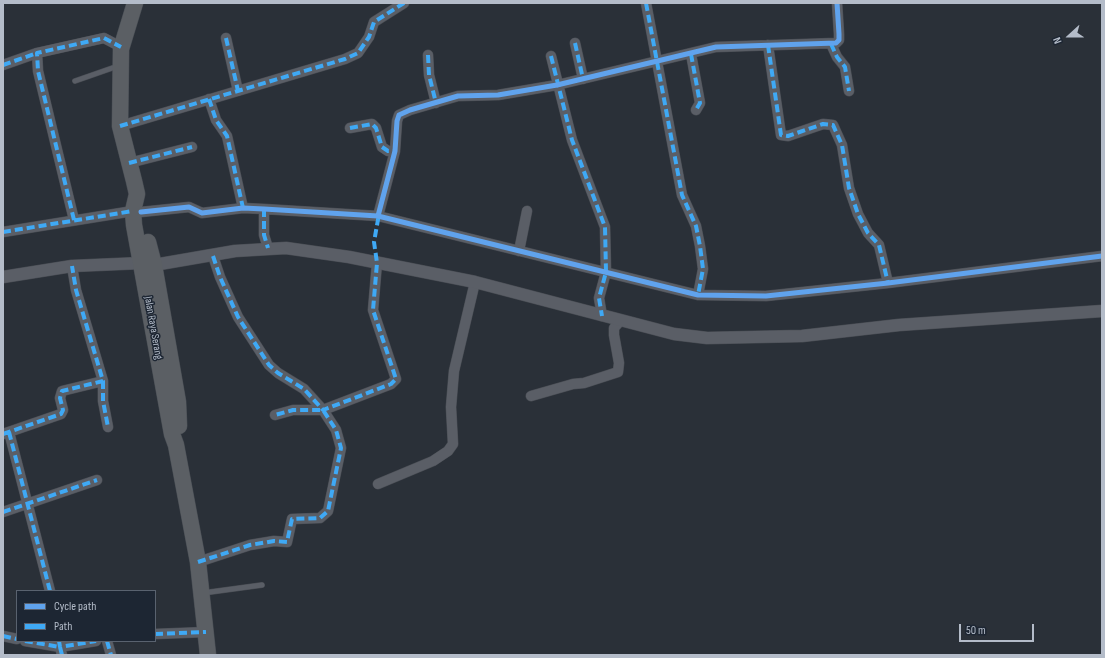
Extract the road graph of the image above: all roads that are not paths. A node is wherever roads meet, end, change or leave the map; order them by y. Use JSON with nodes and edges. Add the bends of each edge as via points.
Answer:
{"nodes":[{"id":1,"x":135,"y":3,"type":"edge"},
{"id":2,"x":404,"y":3,"type":"edge"},
{"id":3,"x":646,"y":3,"type":"edge"},
{"id":4,"x":837,"y":3,"type":"edge"},
{"id":5,"x":226,"y":38,"type":"dead end"},
{"id":6,"x":574,"y":43,"type":"dead end"},
{"id":7,"x":768,"y":44,"type":"junction"},
{"id":8,"x":831,"y":44,"type":"junction"},
{"id":9,"x":122,"y":47,"type":"junction"},
{"id":10,"x":37,"y":53,"type":"junction"},
{"id":11,"x":691,"y":54,"type":"junction"},
{"id":12,"x":428,"y":55,"type":"dead end"},
{"id":13,"x":551,"y":56,"type":"dead end"},
{"id":14,"x":658,"y":62,"type":"junction"},
{"id":15,"x":3,"y":65,"type":"edge"},
{"id":16,"x":119,"y":66,"type":"junction"},
{"id":17,"x":583,"y":79,"type":"junction"},
{"id":18,"x":75,"y":81,"type":"dead end"},
{"id":19,"x":557,"y":85,"type":"junction"},
{"id":20,"x":849,"y":90,"type":"dead end"},
{"id":21,"x":238,"y":91,"type":"junction"},
{"id":22,"x":209,"y":99,"type":"junction"},
{"id":23,"x":436,"y":103,"type":"junction"},
{"id":24,"x":696,"y":110,"type":"dead end"},
{"id":25,"x":120,"y":126,"type":"junction"},
{"id":26,"x":350,"y":128,"type":"dead end"},
{"id":27,"x":192,"y":147,"type":"dead end"},
{"id":28,"x":395,"y":151,"type":"junction"},
{"id":29,"x":129,"y":163,"type":"junction"},
{"id":30,"x":243,"y":208,"type":"junction"},
{"id":31,"x":527,"y":211,"type":"dead end"},
{"id":32,"x":264,"y":213,"type":"junction"},
{"id":33,"x":138,"y":215,"type":"junction"},
{"id":34,"x":378,"y":216,"type":"junction"},
{"id":35,"x":74,"y":220,"type":"junction"},
{"id":36,"x":3,"y":232,"type":"edge"},
{"id":37,"x":268,"y":248,"type":"junction"},
{"id":38,"x":520,"y":251,"type":"junction"},
{"id":39,"x":213,"y":256,"type":"junction"},
{"id":40,"x":1102,"y":256,"type":"edge"},
{"id":41,"x":147,"y":261,"type":"junction"},
{"id":42,"x":377,"y":264,"type":"junction"},
{"id":43,"x":72,"y":266,"type":"junction"},
{"id":44,"x":605,"y":275,"type":"junction"},
{"id":45,"x":3,"y":277,"type":"edge"},
{"id":46,"x":475,"y":282,"type":"junction"},
{"id":47,"x":888,"y":284,"type":"junction"},
{"id":48,"x":698,"y":296,"type":"junction"},
{"id":49,"x":1102,"y":311,"type":"edge"},
{"id":50,"x":602,"y":316,"type":"junction"},
{"id":51,"x":621,"y":320,"type":"junction"},
{"id":52,"x":103,"y":381,"type":"junction"},
{"id":53,"x":531,"y":396,"type":"dead end"},
{"id":54,"x":323,"y":410,"type":"junction"},
{"id":55,"x":274,"y":415,"type":"dead end"},
{"id":56,"x":108,"y":427,"type":"dead end"},
{"id":57,"x":6,"y":433,"type":"edge"},
{"id":58,"x":98,"y":480,"type":"dead end"},
{"id":59,"x":378,"y":484,"type":"dead end"},
{"id":60,"x":28,"y":504,"type":"junction"},
{"id":61,"x":3,"y":512,"type":"edge"},
{"id":62,"x":198,"y":562,"type":"junction"},
{"id":63,"x":262,"y":585,"type":"dead end"},
{"id":64,"x":50,"y":590,"type":"edge"},
{"id":65,"x":202,"y":593,"type":"junction"},
{"id":66,"x":206,"y":632,"type":"junction"},
{"id":67,"x":156,"y":634,"type":"edge"},
{"id":68,"x":3,"y":636,"type":"edge"},
{"id":69,"x":16,"y":639,"type":"edge"},
{"id":70,"x":30,"y":642,"type":"edge"},
{"id":71,"x":91,"y":642,"type":"edge"},
{"id":72,"x":107,"y":642,"type":"edge"},
{"id":73,"x":60,"y":648,"type":"edge"},
{"id":74,"x":111,"y":655,"type":"edge"},
{"id":75,"x":208,"y":655,"type":"edge"}],
"edges":[{"from":1,"to":9,"type":"highway"},
{"from":2,"to":21,"type":"street","via":[[374,22],[369,37],[358,53]]},
{"from":3,"to":14,"type":"street","via":[[654,54]]},
{"from":4,"to":8,"type":"street","via":[[839,40]]},
{"from":5,"to":21,"type":"street"},
{"from":6,"to":17,"type":"street"},
{"from":7,"to":8,"type":"street"},
{"from":7,"to":11,"type":"street","via":[[716,47]]},
{"from":7,"to":47,"type":"street","via":[[781,135],[788,136],[823,124],[833,125],[842,145],[849,188],[868,233],[879,245]]},
{"from":8,"to":20,"type":"street","via":[[836,57],[845,66]]},
{"from":9,"to":10,"type":"street","via":[[104,38]]},
{"from":9,"to":16,"type":"highway"},
{"from":10,"to":15,"type":"street"},
{"from":10,"to":35,"type":"street","via":[[38,71]]},
{"from":11,"to":14,"type":"street"},
{"from":11,"to":24,"type":"street","via":[[700,103]]},
{"from":12,"to":23,"type":"street","via":[[429,75]]},
{"from":13,"to":19,"type":"street"},
{"from":14,"to":17,"type":"street"},
{"from":14,"to":48,"type":"street","via":[[682,195],[696,226],[700,246],[702,269]]},
{"from":16,"to":18,"type":"lane"},
{"from":16,"to":25,"type":"highway"},
{"from":17,"to":19,"type":"street"},
{"from":19,"to":23,"type":"street","via":[[498,95],[458,96]]},
{"from":19,"to":44,"type":"street","via":[[572,140],[605,227]]},
{"from":21,"to":22,"type":"street"},
{"from":22,"to":25,"type":"street"},
{"from":22,"to":30,"type":"street","via":[[216,120],[227,136]]},
{"from":23,"to":28,"type":"street","via":[[399,115]]},
{"from":25,"to":29,"type":"highway"},
{"from":26,"to":28,"type":"street","via":[[372,124],[376,128],[382,147],[388,151]]},
{"from":27,"to":29,"type":"street"},
{"from":28,"to":34,"type":"street"},
{"from":29,"to":33,"type":"highway"},
{"from":30,"to":32,"type":"street"},
{"from":30,"to":33,"type":"street","via":[[202,213],[189,207]]},
{"from":31,"to":38,"type":"street"},
{"from":32,"to":34,"type":"street"},
{"from":32,"to":37,"type":"street","via":[[264,235]]},
{"from":33,"to":35,"type":"street"},
{"from":33,"to":41,"type":"highway"},
{"from":34,"to":38,"type":"street"},
{"from":35,"to":36,"type":"street"},
{"from":37,"to":39,"type":"street"},
{"from":37,"to":42,"type":"street","via":[[349,257]]},
{"from":38,"to":44,"type":"street"},
{"from":39,"to":41,"type":"street"},
{"from":39,"to":54,"type":"street","via":[[238,317],[269,365],[304,389]]},
{"from":40,"to":47,"type":"street"},
{"from":41,"to":43,"type":"street"},
{"from":41,"to":62,"type":"highway","via":[[178,402],[180,434],[176,445]]},
{"from":42,"to":46,"type":"street"},
{"from":42,"to":54,"type":"street","via":[[373,310],[396,378],[394,382],[385,386]]},
{"from":43,"to":45,"type":"street"},
{"from":43,"to":52,"type":"street","via":[[82,312]]},
{"from":44,"to":48,"type":"street"},
{"from":44,"to":50,"type":"street","via":[[599,298]]},
{"from":46,"to":50,"type":"street"},
{"from":46,"to":59,"type":"street","via":[[454,371],[451,407],[453,444],[448,451],[433,461]]},
{"from":47,"to":48,"type":"street","via":[[766,296]]},
{"from":49,"to":51,"type":"street","via":[[744,339],[674,334]]},
{"from":50,"to":51,"type":"street"},
{"from":51,"to":53,"type":"street","via":[[614,328],[618,372]]},
{"from":52,"to":56,"type":"street","via":[[103,401]]},
{"from":52,"to":57,"type":"street","via":[[62,391],[61,414]]},
{"from":54,"to":55,"type":"street","via":[[293,410]]},
{"from":54,"to":62,"type":"street","via":[[336,430],[341,448],[327,513],[317,518],[292,518],[287,542],[274,541],[250,546]]},
{"from":57,"to":60,"type":"street"},
{"from":58,"to":60,"type":"street"},
{"from":60,"to":61,"type":"street"},
{"from":60,"to":64,"type":"street"},
{"from":62,"to":65,"type":"highway"},
{"from":63,"to":65,"type":"lane"},
{"from":65,"to":66,"type":"highway"},
{"from":66,"to":67,"type":"street"},
{"from":66,"to":75,"type":"highway"},
{"from":68,"to":69,"type":"street"},
{"from":70,"to":73,"type":"street"},
{"from":71,"to":73,"type":"street"},
{"from":72,"to":74,"type":"street"}]}
